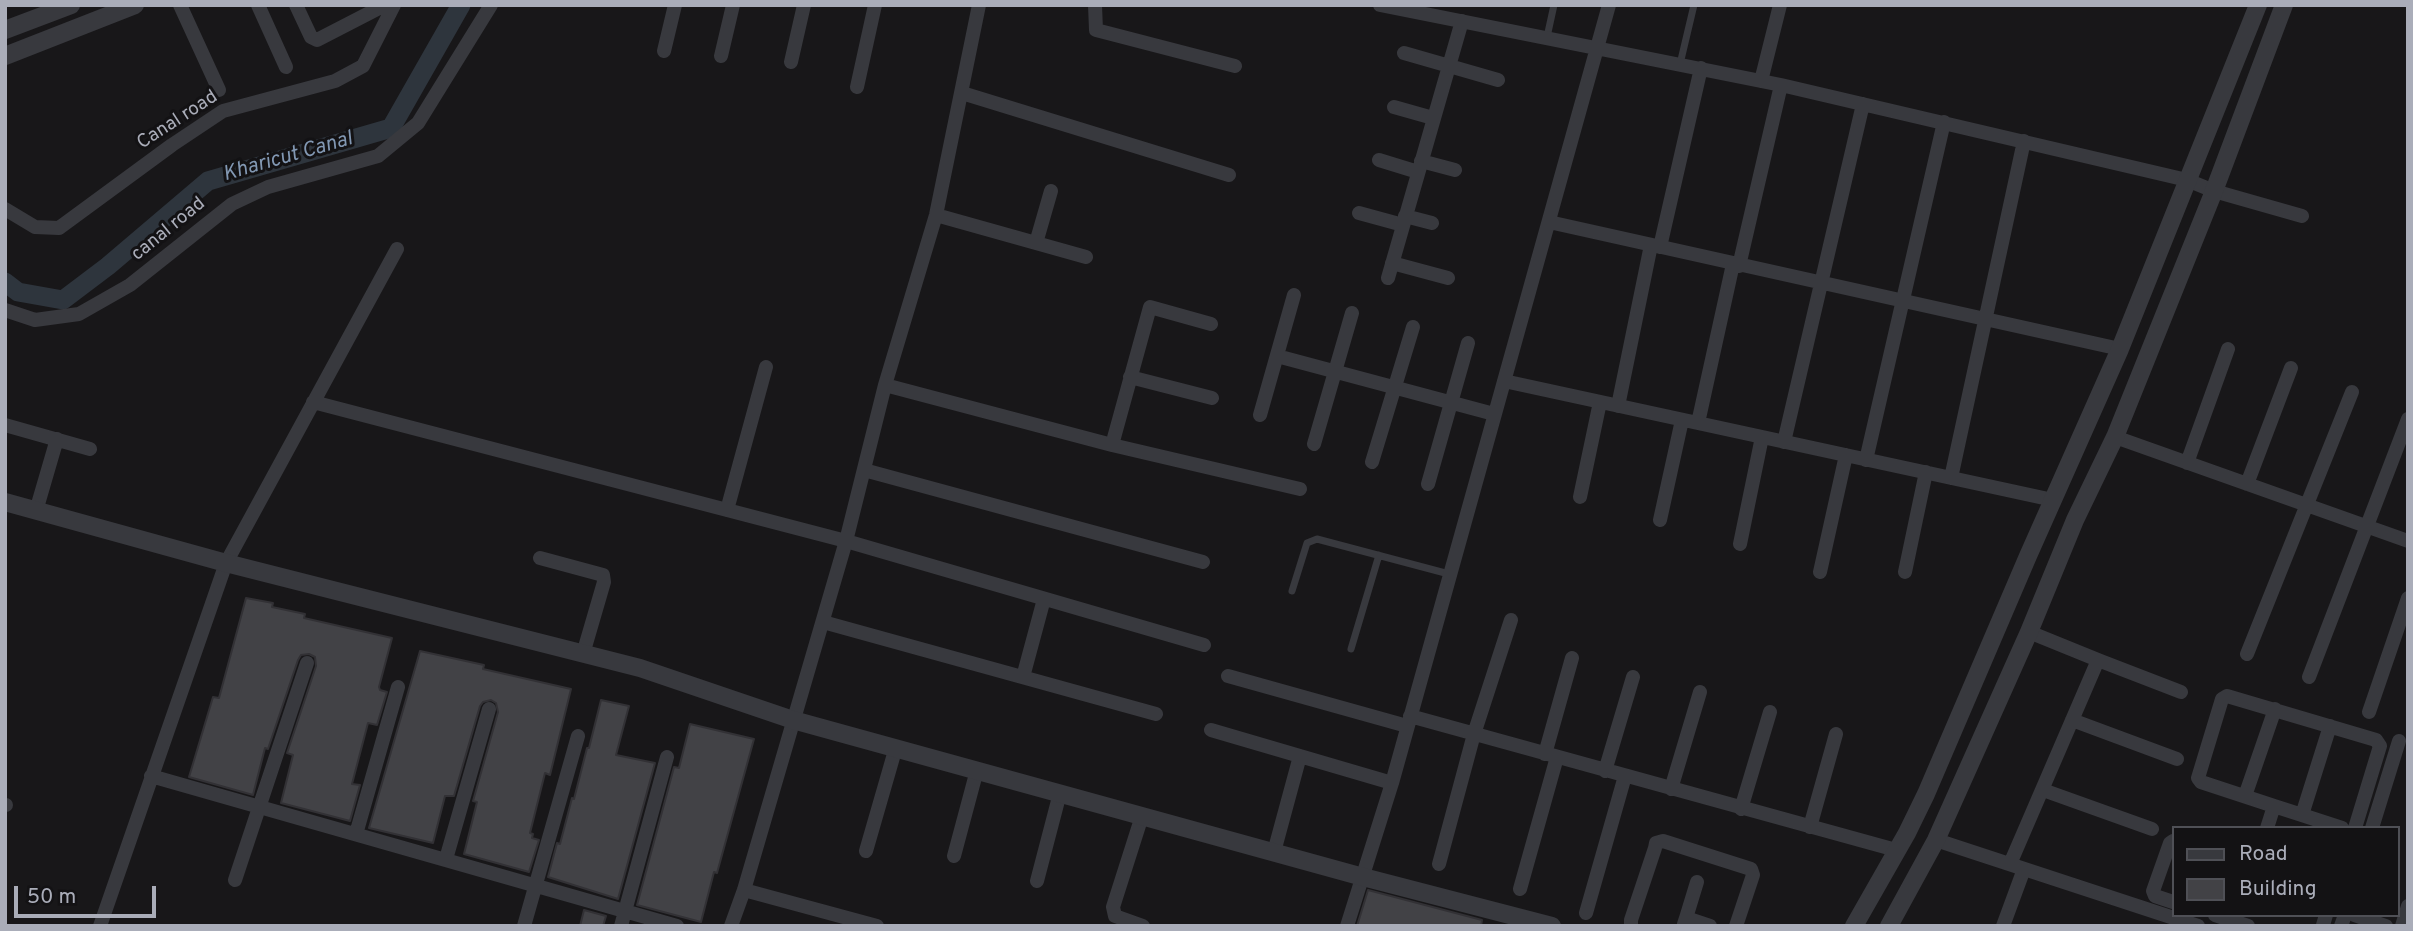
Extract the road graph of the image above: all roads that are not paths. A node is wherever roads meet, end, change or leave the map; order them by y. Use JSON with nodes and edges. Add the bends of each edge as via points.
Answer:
{"nodes":[{"id":1,"x":71,"y":5,"type":"edge"},
{"id":2,"x":135,"y":5,"type":"edge"},
{"id":3,"x":180,"y":5,"type":"edge"},
{"id":4,"x":258,"y":5,"type":"edge"},
{"id":5,"x":296,"y":5,"type":"edge"},
{"id":6,"x":491,"y":5,"type":"edge"},
{"id":7,"x":675,"y":5,"type":"edge"},
{"id":8,"x":733,"y":5,"type":"edge"},
{"id":9,"x":804,"y":5,"type":"edge"},
{"id":10,"x":875,"y":5,"type":"edge"},
{"id":11,"x":979,"y":5,"type":"edge"},
{"id":12,"x":1095,"y":5,"type":"edge"},
{"id":13,"x":1380,"y":5,"type":"edge"},
{"id":14,"x":1554,"y":5,"type":"edge"},
{"id":15,"x":1609,"y":5,"type":"edge"},
{"id":16,"x":1694,"y":5,"type":"edge"},
{"id":17,"x":1780,"y":5,"type":"edge"},
{"id":18,"x":2258,"y":5,"type":"edge"},
{"id":19,"x":2284,"y":5,"type":"edge"},
{"id":20,"x":388,"y":6,"type":"edge"},
{"id":21,"x":1462,"y":21,"type":"junction"},
{"id":22,"x":5,"y":30,"type":"edge"},
{"id":23,"x":1547,"y":37,"type":"junction"},
{"id":24,"x":1597,"y":47,"type":"junction"},
{"id":25,"x":664,"y":51,"type":"dead end"},
{"id":26,"x":1404,"y":53,"type":"dead end"},
{"id":27,"x":5,"y":56,"type":"edge"},
{"id":28,"x":721,"y":56,"type":"dead end"},
{"id":29,"x":791,"y":62,"type":"dead end"},
{"id":30,"x":1680,"y":64,"type":"junction"},
{"id":31,"x":1449,"y":65,"type":"junction"},
{"id":32,"x":1235,"y":66,"type":"dead end"},
{"id":33,"x":286,"y":67,"type":"dead end"},
{"id":34,"x":1701,"y":68,"type":"junction"},
{"id":35,"x":1498,"y":80,"type":"dead end"},
{"id":36,"x":1761,"y":81,"type":"junction"},
{"id":37,"x":1781,"y":85,"type":"junction"},
{"id":38,"x":857,"y":87,"type":"dead end"},
{"id":39,"x":219,"y":90,"type":"dead end"},
{"id":40,"x":962,"y":93,"type":"junction"},
{"id":41,"x":1863,"y":104,"type":"junction"},
{"id":42,"x":1394,"y":107,"type":"dead end"},
{"id":43,"x":1433,"y":118,"type":"junction"},
{"id":44,"x":1944,"y":122,"type":"junction"},
{"id":45,"x":2024,"y":141,"type":"junction"},
{"id":46,"x":1378,"y":160,"type":"dead end"},
{"id":47,"x":1420,"y":166,"type":"junction"},
{"id":48,"x":1455,"y":170,"type":"dead end"},
{"id":49,"x":1229,"y":175,"type":"dead end"},
{"id":50,"x":2187,"y":180,"type":"junction"},
{"id":51,"x":1051,"y":191,"type":"dead end"},
{"id":52,"x":2214,"y":191,"type":"junction"},
{"id":53,"x":5,"y":209,"type":"edge"},
{"id":54,"x":1359,"y":213,"type":"dead end"},
{"id":55,"x":936,"y":215,"type":"junction"},
{"id":56,"x":2302,"y":216,"type":"dead end"},
{"id":57,"x":1404,"y":221,"type":"junction"},
{"id":58,"x":1549,"y":222,"type":"junction"},
{"id":59,"x":1432,"y":223,"type":"dead end"},
{"id":60,"x":1037,"y":243,"type":"junction"},
{"id":61,"x":1656,"y":246,"type":"junction"},
{"id":62,"x":397,"y":249,"type":"dead end"},
{"id":63,"x":1086,"y":257,"type":"dead end"},
{"id":64,"x":1736,"y":265,"type":"junction"},
{"id":65,"x":1448,"y":278,"type":"dead end"},
{"id":66,"x":1820,"y":284,"type":"junction"},
{"id":67,"x":1294,"y":295,"type":"dead end"},
{"id":68,"x":1903,"y":302,"type":"junction"},
{"id":69,"x":5,"y":310,"type":"edge"},
{"id":70,"x":1352,"y":313,"type":"dead end"},
{"id":71,"x":1985,"y":319,"type":"junction"},
{"id":72,"x":1211,"y":324,"type":"dead end"},
{"id":73,"x":1413,"y":327,"type":"dead end"},
{"id":74,"x":1468,"y":343,"type":"dead end"},
{"id":75,"x":2120,"y":349,"type":"junction"},
{"id":76,"x":2228,"y":349,"type":"dead end"},
{"id":77,"x":1277,"y":356,"type":"junction"},
{"id":78,"x":766,"y":367,"type":"dead end"},
{"id":79,"x":2291,"y":368,"type":"dead end"},
{"id":80,"x":1335,"y":371,"type":"junction"},
{"id":81,"x":1130,"y":377,"type":"junction"},
{"id":82,"x":1504,"y":381,"type":"junction"},
{"id":83,"x":885,"y":385,"type":"junction"},
{"id":84,"x":1394,"y":387,"type":"junction"},
{"id":85,"x":2352,"y":391,"type":"dead end"},
{"id":86,"x":1212,"y":398,"type":"dead end"},
{"id":87,"x":313,"y":402,"type":"junction"},
{"id":88,"x":1450,"y":402,"type":"junction"},
{"id":89,"x":1601,"y":402,"type":"junction"},
{"id":90,"x":1618,"y":406,"type":"junction"},
{"id":91,"x":1494,"y":414,"type":"junction"},
{"id":92,"x":1260,"y":415,"type":"dead end"},
{"id":93,"x":2408,"y":419,"type":"edge"},
{"id":94,"x":1682,"y":420,"type":"junction"},
{"id":95,"x":1698,"y":423,"type":"junction"},
{"id":96,"x":5,"y":425,"type":"edge"},
{"id":97,"x":1762,"y":437,"type":"junction"},
{"id":98,"x":2115,"y":438,"type":"junction"},
{"id":99,"x":57,"y":439,"type":"junction"},
{"id":100,"x":1784,"y":442,"type":"junction"},
{"id":101,"x":1314,"y":443,"type":"dead end"},
{"id":102,"x":1112,"y":445,"type":"junction"},
{"id":103,"x":90,"y":449,"type":"dead end"},
{"id":104,"x":1846,"y":455,"type":"junction"},
{"id":105,"x":1866,"y":460,"type":"junction"},
{"id":106,"x":1372,"y":462,"type":"dead end"},
{"id":107,"x":2187,"y":463,"type":"junction"},
{"id":108,"x":864,"y":470,"type":"junction"},
{"id":109,"x":1926,"y":472,"type":"junction"},
{"id":110,"x":1951,"y":478,"type":"junction"},
{"id":111,"x":1427,"y":484,"type":"dead end"},
{"id":112,"x":2247,"y":484,"type":"junction"},
{"id":113,"x":1300,"y":489,"type":"dead end"},
{"id":114,"x":1580,"y":497,"type":"dead end"},
{"id":115,"x":2053,"y":500,"type":"junction"},
{"id":116,"x":5,"y":502,"type":"edge"},
{"id":117,"x":2306,"y":505,"type":"junction"},
{"id":118,"x":36,"y":510,"type":"junction"},
{"id":119,"x":727,"y":510,"type":"junction"},
{"id":120,"x":1660,"y":520,"type":"dead end"},
{"id":121,"x":2367,"y":527,"type":"junction"},
{"id":122,"x":846,"y":541,"type":"junction"},
{"id":123,"x":2408,"y":541,"type":"edge"},
{"id":124,"x":1740,"y":544,"type":"dead end"},
{"id":125,"x":1380,"y":555,"type":"junction"},
{"id":126,"x":540,"y":558,"type":"dead end"},
{"id":127,"x":1203,"y":562,"type":"dead end"},
{"id":128,"x":226,"y":563,"type":"junction"},
{"id":129,"x":1820,"y":572,"type":"dead end"},
{"id":130,"x":1905,"y":572,"type":"dead end"},
{"id":131,"x":1449,"y":574,"type":"junction"},
{"id":132,"x":1292,"y":591,"type":"dead end"},
{"id":133,"x":2408,"y":598,"type":"edge"},
{"id":134,"x":1044,"y":599,"type":"junction"},
{"id":135,"x":1511,"y":620,"type":"dead end"},
{"id":136,"x":822,"y":622,"type":"junction"},
{"id":137,"x":2029,"y":632,"type":"junction"},
{"id":138,"x":1204,"y":645,"type":"dead end"},
{"id":139,"x":1351,"y":649,"type":"dead end"},
{"id":140,"x":583,"y":654,"type":"junction"},
{"id":141,"x":2247,"y":654,"type":"dead end"},
{"id":142,"x":1572,"y":658,"type":"dead end"},
{"id":143,"x":2098,"y":660,"type":"junction"},
{"id":144,"x":307,"y":663,"type":"dead end"},
{"id":145,"x":1228,"y":676,"type":"dead end"},
{"id":146,"x":1023,"y":677,"type":"junction"},
{"id":147,"x":1633,"y":677,"type":"dead end"},
{"id":148,"x":2309,"y":677,"type":"dead end"},
{"id":149,"x":398,"y":687,"type":"dead end"},
{"id":150,"x":1700,"y":692,"type":"dead end"},
{"id":151,"x":2181,"y":692,"type":"dead end"},
{"id":152,"x":489,"y":709,"type":"dead end"},
{"id":153,"x":2275,"y":709,"type":"junction"},
{"id":154,"x":1770,"y":712,"type":"dead end"},
{"id":155,"x":2369,"y":712,"type":"dead end"},
{"id":156,"x":1156,"y":714,"type":"dead end"},
{"id":157,"x":793,"y":720,"type":"junction"},
{"id":158,"x":2072,"y":720,"type":"junction"},
{"id":159,"x":1408,"y":721,"type":"junction"},
{"id":160,"x":2330,"y":726,"type":"junction"},
{"id":161,"x":1211,"y":730,"type":"dead end"},
{"id":162,"x":1474,"y":734,"type":"junction"},
{"id":163,"x":1836,"y":734,"type":"dead end"},
{"id":164,"x":578,"y":736,"type":"dead end"},
{"id":165,"x":2399,"y":741,"type":"dead end"},
{"id":166,"x":896,"y":747,"type":"junction"},
{"id":167,"x":1551,"y":755,"type":"junction"},
{"id":168,"x":1300,"y":756,"type":"junction"},
{"id":169,"x":667,"y":757,"type":"dead end"},
{"id":170,"x":2177,"y":759,"type":"dead end"},
{"id":171,"x":977,"y":770,"type":"junction"},
{"id":172,"x":1605,"y":771,"type":"junction"},
{"id":173,"x":151,"y":776,"type":"junction"},
{"id":174,"x":1625,"y":776,"type":"junction"},
{"id":175,"x":1392,"y":783,"type":"junction"},
{"id":176,"x":1671,"y":789,"type":"junction"},
{"id":177,"x":2043,"y":790,"type":"junction"},
{"id":178,"x":1060,"y":793,"type":"junction"},
{"id":179,"x":2245,"y":796,"type":"junction"},
{"id":180,"x":261,"y":806,"type":"junction"},
{"id":181,"x":2274,"y":806,"type":"junction"},
{"id":182,"x":1741,"y":809,"type":"junction"},
{"id":183,"x":2302,"y":815,"type":"junction"},
{"id":184,"x":1142,"y":816,"type":"junction"},
{"id":185,"x":2268,"y":826,"type":"edge"},
{"id":186,"x":2336,"y":826,"type":"edge"},
{"id":187,"x":2357,"y":826,"type":"edge"},
{"id":188,"x":2373,"y":826,"type":"edge"},
{"id":189,"x":1810,"y":827,"type":"junction"},
{"id":190,"x":2151,"y":829,"type":"dead end"},
{"id":191,"x":356,"y":834,"type":"junction"},
{"id":192,"x":1936,"y":840,"type":"junction"},
{"id":193,"x":2172,"y":842,"type":"edge"},
{"id":194,"x":1896,"y":850,"type":"junction"},
{"id":195,"x":866,"y":851,"type":"dead end"},
{"id":196,"x":1274,"y":852,"type":"junction"},
{"id":197,"x":954,"y":856,"type":"dead end"},
{"id":198,"x":446,"y":859,"type":"junction"},
{"id":199,"x":1439,"y":864,"type":"dead end"},
{"id":200,"x":2017,"y":867,"type":"junction"},
{"id":201,"x":1363,"y":877,"type":"junction"},
{"id":202,"x":235,"y":880,"type":"dead end"},
{"id":203,"x":1037,"y":881,"type":"dead end"},
{"id":204,"x":1697,"y":882,"type":"dead end"},
{"id":205,"x":537,"y":885,"type":"junction"},
{"id":206,"x":1520,"y":889,"type":"dead end"},
{"id":207,"x":744,"y":890,"type":"junction"},
{"id":208,"x":2172,"y":902,"type":"edge"},
{"id":209,"x":2408,"y":906,"type":"edge"},
{"id":210,"x":626,"y":911,"type":"junction"},
{"id":211,"x":1586,"y":913,"type":"dead end"},
{"id":212,"x":2222,"y":917,"type":"edge"},
{"id":213,"x":2360,"y":917,"type":"edge"},
{"id":214,"x":1684,"y":922,"type":"edge"},
{"id":215,"x":2239,"y":922,"type":"edge"},
{"id":216,"x":100,"y":926,"type":"edge"},
{"id":217,"x":524,"y":926,"type":"edge"},
{"id":218,"x":621,"y":926,"type":"edge"},
{"id":219,"x":677,"y":926,"type":"edge"},
{"id":220,"x":731,"y":926,"type":"edge"},
{"id":221,"x":877,"y":926,"type":"edge"},
{"id":222,"x":1143,"y":926,"type":"edge"},
{"id":223,"x":1347,"y":926,"type":"edge"},
{"id":224,"x":1552,"y":926,"type":"edge"},
{"id":225,"x":1631,"y":926,"type":"edge"},
{"id":226,"x":1710,"y":926,"type":"edge"},
{"id":227,"x":1736,"y":926,"type":"edge"},
{"id":228,"x":1854,"y":926,"type":"edge"},
{"id":229,"x":1889,"y":926,"type":"edge"},
{"id":230,"x":2003,"y":926,"type":"edge"},
{"id":231,"x":2198,"y":926,"type":"edge"},
{"id":232,"x":2386,"y":926,"type":"edge"},
{"id":233,"x":2402,"y":926,"type":"edge"}],
"edges":[{"from":1,"to":22,"type":"street"},
{"from":2,"to":27,"type":"street"},
{"from":3,"to":39,"type":"street"},
{"from":4,"to":33,"type":"street"},
{"from":5,"to":20,"type":"street","via":[[311,37],[317,40]]},
{"from":6,"to":69,"type":"street","name":"canal road","via":[[418,123],[378,156],[268,187],[232,204],[130,285],[79,314],[35,320]]},
{"from":7,"to":25,"type":"street"},
{"from":8,"to":28,"type":"street"},
{"from":9,"to":29,"type":"street"},
{"from":10,"to":38,"type":"street"},
{"from":11,"to":40,"type":"street"},
{"from":12,"to":32,"type":"street","via":[[1096,30]]},
{"from":13,"to":21,"type":"street"},
{"from":14,"to":23,"type":"lane"},
{"from":15,"to":24,"type":"street"},
{"from":16,"to":30,"type":"lane"},
{"from":17,"to":36,"type":"street"},
{"from":18,"to":50,"type":"street"},
{"from":19,"to":52,"type":"street"},
{"from":20,"to":53,"type":"street","name":"Canal road","via":[[363,66],[335,81],[223,111],[59,228],[35,227]]},
{"from":21,"to":23,"type":"street"},
{"from":21,"to":31,"type":"street"},
{"from":23,"to":24,"type":"street"},
{"from":24,"to":30,"type":"street"},
{"from":24,"to":58,"type":"street"},
{"from":26,"to":31,"type":"street"},
{"from":30,"to":34,"type":"street"},
{"from":31,"to":35,"type":"street"},
{"from":31,"to":43,"type":"street"},
{"from":34,"to":36,"type":"street"},
{"from":34,"to":61,"type":"street"},
{"from":36,"to":37,"type":"street"},
{"from":37,"to":41,"type":"street"},
{"from":37,"to":64,"type":"street"},
{"from":40,"to":49,"type":"street"},
{"from":40,"to":55,"type":"street"},
{"from":41,"to":44,"type":"street"},
{"from":41,"to":66,"type":"street"},
{"from":42,"to":43,"type":"street"},
{"from":43,"to":47,"type":"street"},
{"from":44,"to":45,"type":"street"},
{"from":44,"to":68,"type":"street"},
{"from":45,"to":50,"type":"street"},
{"from":45,"to":71,"type":"street"},
{"from":46,"to":47,"type":"street"},
{"from":47,"to":48,"type":"street"},
{"from":47,"to":57,"type":"street"},
{"from":50,"to":52,"type":"street"},
{"from":50,"to":75,"type":"street"},
{"from":51,"to":60,"type":"street"},
{"from":52,"to":56,"type":"street"},
{"from":52,"to":98,"type":"street"},
{"from":54,"to":57,"type":"street"},
{"from":55,"to":60,"type":"street"},
{"from":55,"to":83,"type":"street"},
{"from":57,"to":59,"type":"street"},
{"from":57,"to":65,"type":"street","via":[[1390,270]]},
{"from":58,"to":61,"type":"street"},
{"from":58,"to":82,"type":"street"},
{"from":60,"to":63,"type":"street"},
{"from":61,"to":64,"type":"street"},
{"from":61,"to":90,"type":"street"},
{"from":62,"to":87,"type":"street"},
{"from":64,"to":66,"type":"street"},
{"from":64,"to":95,"type":"street"},
{"from":66,"to":68,"type":"street"},
{"from":66,"to":100,"type":"street"},
{"from":67,"to":77,"type":"street"},
{"from":68,"to":71,"type":"street"},
{"from":68,"to":105,"type":"street"},
{"from":70,"to":80,"type":"street"},
{"from":71,"to":75,"type":"street"},
{"from":71,"to":110,"type":"street"},
{"from":72,"to":81,"type":"street","via":[[1150,307]]},
{"from":73,"to":84,"type":"street"},
{"from":74,"to":88,"type":"street"},
{"from":75,"to":115,"type":"street"},
{"from":76,"to":107,"type":"street"},
{"from":77,"to":80,"type":"street"},
{"from":77,"to":92,"type":"street"},
{"from":78,"to":119,"type":"street"},
{"from":79,"to":112,"type":"street"},
{"from":80,"to":84,"type":"street"},
{"from":80,"to":101,"type":"street"},
{"from":81,"to":86,"type":"street"},
{"from":81,"to":102,"type":"street"},
{"from":82,"to":89,"type":"street"},
{"from":82,"to":91,"type":"street"},
{"from":83,"to":102,"type":"street"},
{"from":83,"to":108,"type":"street"},
{"from":84,"to":88,"type":"street"},
{"from":84,"to":106,"type":"street"},
{"from":85,"to":117,"type":"street"},
{"from":87,"to":119,"type":"street"},
{"from":87,"to":128,"type":"street"},
{"from":88,"to":91,"type":"street"},
{"from":88,"to":111,"type":"street"},
{"from":89,"to":90,"type":"street"},
{"from":89,"to":114,"type":"street"},
{"from":90,"to":94,"type":"street"},
{"from":91,"to":131,"type":"street"},
{"from":93,"to":121,"type":"street"},
{"from":94,"to":95,"type":"street"},
{"from":94,"to":120,"type":"street"},
{"from":95,"to":97,"type":"street"},
{"from":96,"to":99,"type":"street"},
{"from":97,"to":100,"type":"street"},
{"from":97,"to":124,"type":"street"},
{"from":98,"to":107,"type":"street"},
{"from":98,"to":137,"type":"street"},
{"from":99,"to":103,"type":"street"},
{"from":99,"to":118,"type":"street"},
{"from":100,"to":104,"type":"street"},
{"from":102,"to":113,"type":"street"},
{"from":104,"to":105,"type":"street"},
{"from":104,"to":129,"type":"street"},
{"from":105,"to":109,"type":"street"},
{"from":107,"to":112,"type":"street"},
{"from":108,"to":122,"type":"street"},
{"from":108,"to":127,"type":"street"},
{"from":109,"to":110,"type":"street"},
{"from":109,"to":130,"type":"street"},
{"from":110,"to":115,"type":"street"},
{"from":112,"to":117,"type":"street"},
{"from":115,"to":194,"type":"street","via":[[1926,794]]},
{"from":116,"to":118,"type":"street"},
{"from":117,"to":121,"type":"street"},
{"from":117,"to":141,"type":"street"},
{"from":118,"to":128,"type":"street"},
{"from":119,"to":122,"type":"street"},
{"from":121,"to":123,"type":"street"},
{"from":121,"to":148,"type":"street"},
{"from":122,"to":134,"type":"street"},
{"from":122,"to":136,"type":"street"},
{"from":125,"to":131,"type":"lane"},
{"from":125,"to":132,"type":"lane","via":[[1317,539],[1307,543]]},
{"from":125,"to":139,"type":"lane"},
{"from":126,"to":140,"type":"street","via":[[603,575]]},
{"from":128,"to":140,"type":"street"},
{"from":128,"to":173,"type":"street"},
{"from":131,"to":159,"type":"street"},
{"from":133,"to":155,"type":"street"},
{"from":134,"to":138,"type":"street"},
{"from":134,"to":146,"type":"street"},
{"from":135,"to":162,"type":"street"},
{"from":136,"to":146,"type":"street"},
{"from":136,"to":157,"type":"street"},
{"from":137,"to":143,"type":"street"},
{"from":137,"to":192,"type":"street"},
{"from":140,"to":157,"type":"street","via":[[640,668]]},
{"from":142,"to":167,"type":"street"},
{"from":143,"to":151,"type":"street"},
{"from":143,"to":158,"type":"street"},
{"from":144,"to":180,"type":"street"},
{"from":145,"to":159,"type":"street"},
{"from":146,"to":156,"type":"street"},
{"from":147,"to":172,"type":"street"},
{"from":149,"to":191,"type":"street"},
{"from":150,"to":176,"type":"street"},
{"from":152,"to":198,"type":"street"},
{"from":153,"to":160,"type":"street"},
{"from":153,"to":179,"type":"street"},
{"from":153,"to":179,"type":"street","via":[[2230,695],[2222,699],[2198,778]]},
{"from":154,"to":182,"type":"street"},
{"from":157,"to":166,"type":"street"},
{"from":157,"to":207,"type":"street"},
{"from":158,"to":170,"type":"street"},
{"from":158,"to":177,"type":"street"},
{"from":159,"to":162,"type":"street"},
{"from":159,"to":175,"type":"street"},
{"from":160,"to":183,"type":"street"},
{"from":160,"to":187,"type":"street","via":[[2376,740],[2380,746]]},
{"from":161,"to":168,"type":"street"},
{"from":162,"to":167,"type":"street"},
{"from":162,"to":199,"type":"street"},
{"from":163,"to":189,"type":"street"},
{"from":164,"to":205,"type":"street"},
{"from":165,"to":188,"type":"street"},
{"from":166,"to":171,"type":"street"},
{"from":166,"to":195,"type":"street"},
{"from":167,"to":172,"type":"street"},
{"from":167,"to":206,"type":"street"},
{"from":168,"to":175,"type":"street"},
{"from":168,"to":196,"type":"street"},
{"from":169,"to":210,"type":"street"},
{"from":171,"to":178,"type":"street"},
{"from":171,"to":197,"type":"street"},
{"from":172,"to":174,"type":"street"},
{"from":173,"to":180,"type":"street"},
{"from":173,"to":216,"type":"street"},
{"from":174,"to":176,"type":"street"},
{"from":174,"to":211,"type":"street"},
{"from":175,"to":201,"type":"street"},
{"from":176,"to":182,"type":"street"},
{"from":177,"to":190,"type":"street"},
{"from":177,"to":200,"type":"street"},
{"from":178,"to":184,"type":"street"},
{"from":178,"to":203,"type":"street"},
{"from":179,"to":181,"type":"street"},
{"from":180,"to":191,"type":"street"},
{"from":180,"to":202,"type":"street"},
{"from":181,"to":183,"type":"street"},
{"from":181,"to":185,"type":"street"},
{"from":182,"to":189,"type":"street"},
{"from":183,"to":186,"type":"street"},
{"from":184,"to":196,"type":"street"},
{"from":184,"to":222,"type":"street","via":[[1113,907],[1115,916]]},
{"from":189,"to":194,"type":"street"},
{"from":191,"to":198,"type":"street"},
{"from":192,"to":200,"type":"street"},
{"from":192,"to":229,"type":"street"},
{"from":193,"to":208,"type":"street","via":[[2153,891]]},
{"from":194,"to":228,"type":"street"},
{"from":196,"to":201,"type":"street"},
{"from":198,"to":205,"type":"street"},
{"from":200,"to":230,"type":"street"},
{"from":200,"to":231,"type":"street"},
{"from":201,"to":223,"type":"street"},
{"from":201,"to":224,"type":"street"},
{"from":204,"to":214,"type":"street"},
{"from":205,"to":210,"type":"street"},
{"from":205,"to":217,"type":"street"},
{"from":207,"to":220,"type":"street"},
{"from":207,"to":221,"type":"street"},
{"from":209,"to":233,"type":"street"},
{"from":210,"to":218,"type":"street"},
{"from":210,"to":219,"type":"street"},
{"from":212,"to":215,"type":"street"},
{"from":213,"to":232,"type":"street"},
{"from":214,"to":226,"type":"street"},
{"from":225,"to":227,"type":"street","via":[[1654,848],[1663,841],[1751,869]]}]}
